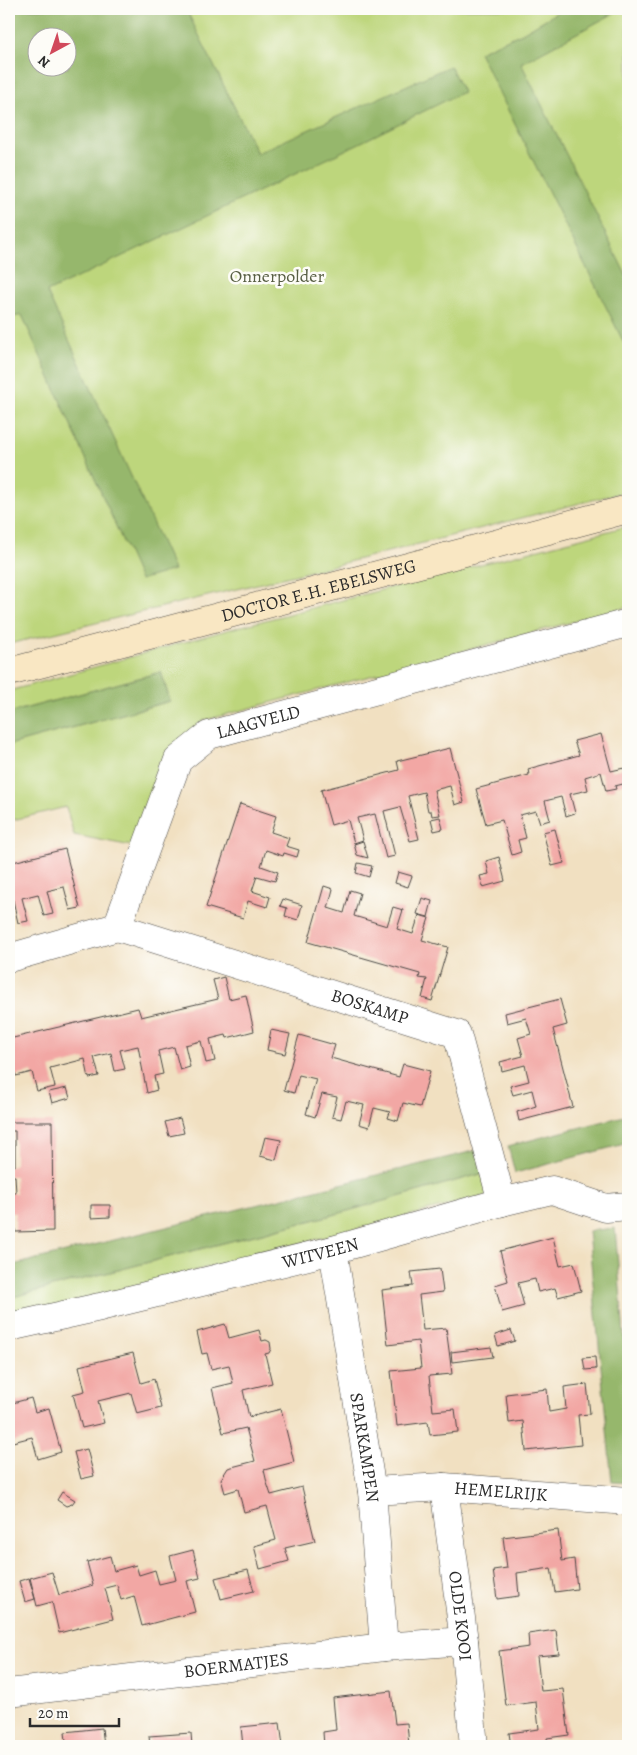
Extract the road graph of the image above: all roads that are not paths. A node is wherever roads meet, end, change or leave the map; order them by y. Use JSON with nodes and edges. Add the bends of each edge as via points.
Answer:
{"nodes":[{"id":1,"x":628,"y":509,"type":"edge"},
{"id":2,"x":628,"y":623,"type":"edge"},
{"id":3,"x":9,"y":672,"type":"edge"},
{"id":4,"x":117,"y":927,"type":"junction"},
{"id":5,"x":9,"y":958,"type":"edge"},
{"id":6,"x":502,"y":1202,"type":"junction"},
{"id":7,"x":628,"y":1206,"type":"edge"},
{"id":8,"x":333,"y":1250,"type":"junction"},
{"id":9,"x":9,"y":1328,"type":"edge"},
{"id":10,"x":444,"y":1487,"type":"junction"},
{"id":11,"x":372,"y":1491,"type":"junction"},
{"id":12,"x":628,"y":1501,"type":"edge"},
{"id":13,"x":464,"y":1642,"type":"junction"},
{"id":14,"x":384,"y":1647,"type":"junction"},
{"id":15,"x":9,"y":1693,"type":"edge"},
{"id":16,"x":474,"y":1746,"type":"edge"}],
"edges":[{"from":1,"to":3,"type":"main road","name":"DOCTOR E.H. EBELSWEG"},
{"from":2,"to":4,"type":"street","name":"LAAGVELD","via":[[209,734],[178,760]]},
{"from":4,"to":5,"type":"street"},
{"from":4,"to":6,"type":"street","name":"BOSKAMP","via":[[457,1034]]},
{"from":6,"to":7,"type":"street","name":"WITVEEN","via":[[552,1190],[606,1208]]},
{"from":6,"to":8,"type":"street","name":"WITVEEN"},
{"from":8,"to":9,"type":"street","name":"WITVEEN"},
{"from":8,"to":11,"type":"street","name":"SPARKAMPEN"},
{"from":10,"to":11,"type":"street","name":"HEMELRIJK"},
{"from":10,"to":12,"type":"street","name":"HEMELRIJK"},
{"from":10,"to":13,"type":"street","name":"OLDE KOOI"},
{"from":11,"to":14,"type":"street","name":"SPARKAMPEN"},
{"from":13,"to":14,"type":"street","name":"BOERMATJES"},
{"from":13,"to":16,"type":"street","name":"OLDE KOOI"},
{"from":14,"to":15,"type":"street","name":"BOERMATJES"}]}
